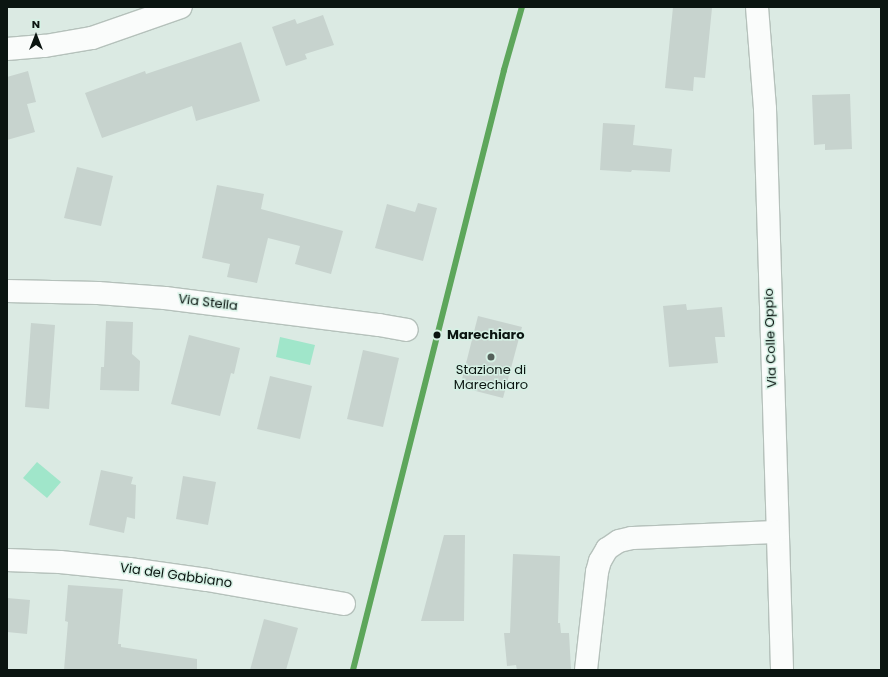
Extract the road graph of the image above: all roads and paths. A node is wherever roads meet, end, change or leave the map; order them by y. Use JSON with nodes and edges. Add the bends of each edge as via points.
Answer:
{"nodes":[{"id":1,"x":181,"y":7,"type":"edge"},
{"id":2,"x":757,"y":7,"type":"edge"},
{"id":3,"x":7,"y":49,"type":"edge"},
{"id":4,"x":7,"y":292,"type":"edge"},
{"id":5,"x":407,"y":330,"type":"dead end"},
{"id":6,"x":776,"y":532,"type":"junction"},
{"id":7,"x":7,"y":560,"type":"edge"},
{"id":8,"x":344,"y":604,"type":"dead end"},
{"id":9,"x":586,"y":670,"type":"edge"},
{"id":10,"x":782,"y":670,"type":"edge"}],
"edges":[{"from":1,"to":3,"type":"street","via":[[92,38]]},
{"from":2,"to":6,"type":"street","name":"Via Colle Oppio","via":[[765,109]]},
{"from":4,"to":5,"type":"street","name":"Via Stella","via":[[152,296]]},
{"from":6,"to":9,"type":"street","via":[[632,538],[620,541],[607,549],[597,572]]},
{"from":6,"to":10,"type":"street","name":"Via Colle Oppio"},
{"from":7,"to":8,"type":"street","name":"Via del Gabbiano","via":[[129,569]]}]}
